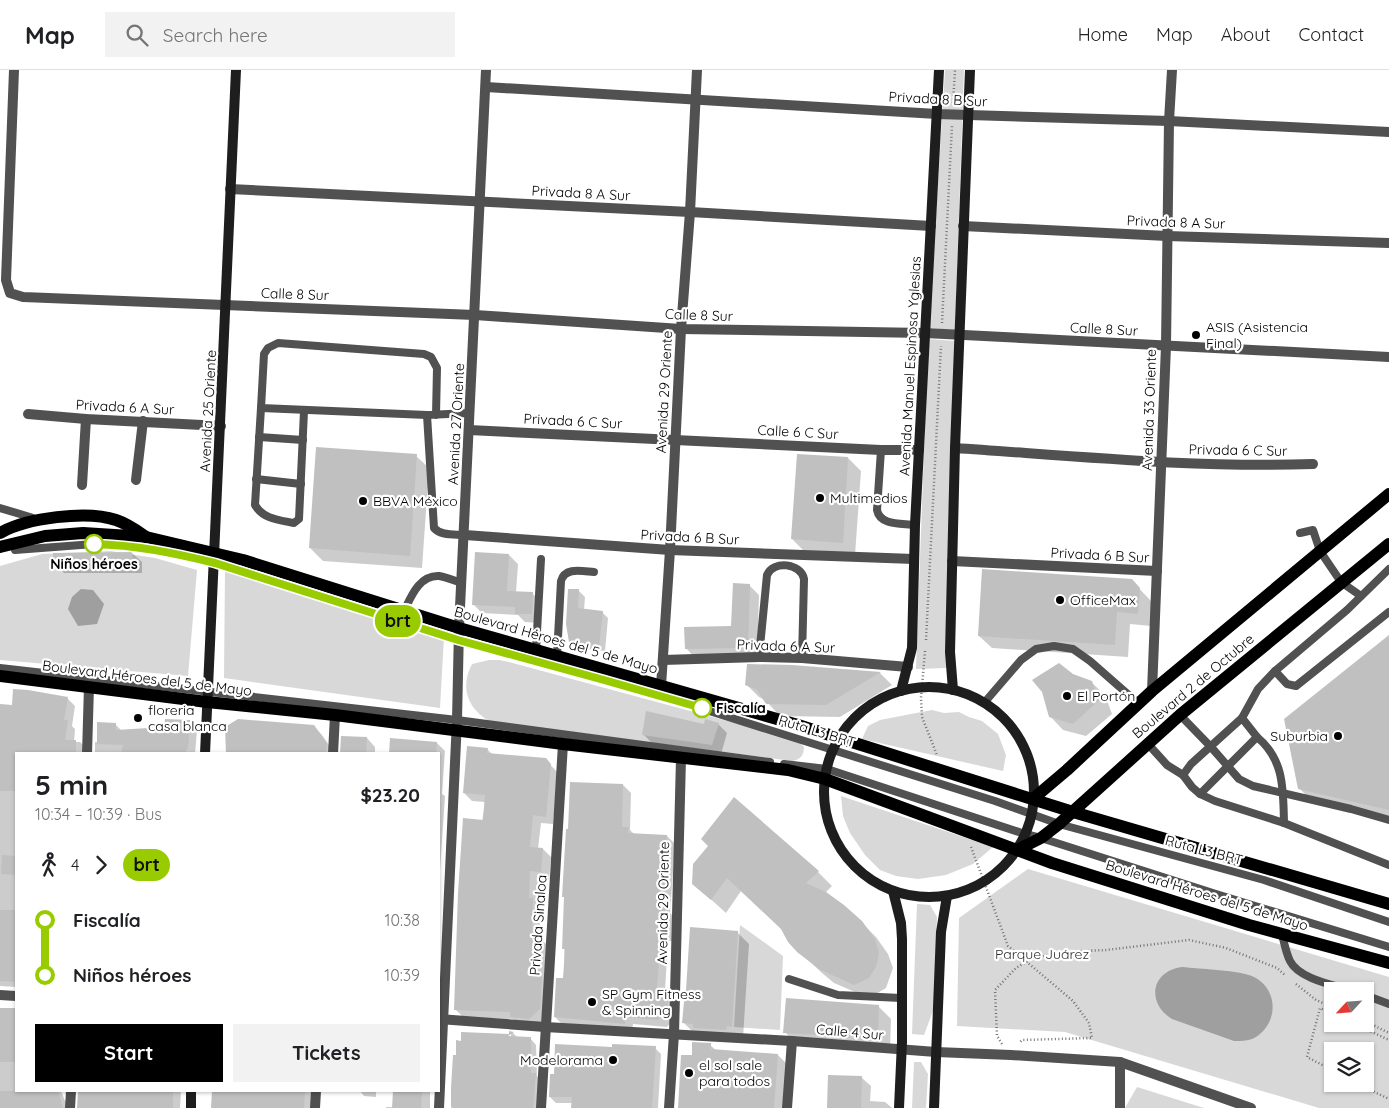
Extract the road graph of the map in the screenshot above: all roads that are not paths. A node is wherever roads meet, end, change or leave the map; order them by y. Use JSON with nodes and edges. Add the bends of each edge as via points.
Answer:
{"nodes":[{"id":1,"x":14,"y":70,"type":"edge"},
{"id":2,"x":236,"y":70,"type":"edge"},
{"id":3,"x":486,"y":70,"type":"edge"},
{"id":4,"x":697,"y":70,"type":"edge"},
{"id":5,"x":940,"y":70,"type":"edge"},
{"id":6,"x":970,"y":70,"type":"edge"},
{"id":7,"x":1172,"y":70,"type":"edge"},
{"id":8,"x":486,"y":87,"type":"junction"},
{"id":9,"x":696,"y":99,"type":"junction"},
{"id":10,"x":937,"y":114,"type":"junction"},
{"id":11,"x":968,"y":115,"type":"junction"},
{"id":12,"x":1169,"y":121,"type":"junction"},
{"id":13,"x":1389,"y":132,"type":"edge"},
{"id":14,"x":230,"y":189,"type":"junction"},
{"id":15,"x":480,"y":201,"type":"junction"},
{"id":16,"x":690,"y":212,"type":"junction"},
{"id":17,"x":931,"y":226,"type":"junction"},
{"id":18,"x":963,"y":226,"type":"junction"},
{"id":19,"x":1167,"y":236,"type":"junction"},
{"id":20,"x":1389,"y":243,"type":"edge"},
{"id":21,"x":226,"y":305,"type":"junction"},
{"id":22,"x":475,"y":315,"type":"junction"},
{"id":23,"x":681,"y":329,"type":"junction"},
{"id":24,"x":925,"y":333,"type":"junction"},
{"id":25,"x":959,"y":336,"type":"junction"},
{"id":26,"x":1166,"y":346,"type":"junction"},
{"id":27,"x":1389,"y":357,"type":"edge"},
{"id":28,"x":261,"y":408,"type":"junction"},
{"id":29,"x":304,"y":411,"type":"junction"},
{"id":30,"x":470,"y":413,"type":"junction"},
{"id":31,"x":28,"y":414,"type":"dead end"},
{"id":32,"x":427,"y":415,"type":"junction"},
{"id":33,"x":436,"y":415,"type":"junction"},
{"id":34,"x":86,"y":419,"type":"junction"},
{"id":35,"x":143,"y":421,"type":"junction"},
{"id":36,"x":221,"y":426,"type":"junction"},
{"id":37,"x":469,"y":430,"type":"junction"},
{"id":38,"x":259,"y":436,"type":"junction"},
{"id":39,"x":303,"y":440,"type":"junction"},
{"id":40,"x":676,"y":440,"type":"junction"},
{"id":41,"x":955,"y":448,"type":"junction"},
{"id":42,"x":881,"y":450,"type":"junction"},
{"id":43,"x":919,"y":450,"type":"junction"},
{"id":44,"x":1161,"y":462,"type":"junction"},
{"id":45,"x":1313,"y":464,"type":"dead end"},
{"id":46,"x":256,"y":479,"type":"junction"},
{"id":47,"x":136,"y":480,"type":"dead end"},
{"id":48,"x":301,"y":484,"type":"junction"},
{"id":49,"x":82,"y":485,"type":"dead end"},
{"id":50,"x":1389,"y":494,"type":"edge"},
{"id":51,"x":0,"y":508,"type":"edge"},
{"id":52,"x":37,"y":520,"type":"junction"},
{"id":53,"x":915,"y":524,"type":"junction"},
{"id":54,"x":0,"y":533,"type":"edge"},
{"id":55,"x":1300,"y":533,"type":"dead end"},
{"id":56,"x":464,"y":535,"type":"junction"},
{"id":57,"x":146,"y":537,"type":"junction"},
{"id":58,"x":1389,"y":544,"type":"edge"},
{"id":59,"x":0,"y":547,"type":"edge"},
{"id":60,"x":670,"y":550,"type":"junction"},
{"id":61,"x":1320,"y":551,"type":"junction"},
{"id":62,"x":0,"y":553,"type":"edge"},
{"id":63,"x":215,"y":558,"type":"junction"},
{"id":64,"x":914,"y":559,"type":"junction"},
{"id":65,"x":541,"y":560,"type":"dead end"},
{"id":66,"x":952,"y":561,"type":"junction"},
{"id":67,"x":1389,"y":569,"type":"edge"},
{"id":68,"x":1157,"y":571,"type":"junction"},
{"id":69,"x":594,"y":572,"type":"dead end"},
{"id":70,"x":1341,"y":582,"type":"junction"},
{"id":71,"x":462,"y":583,"type":"junction"},
{"id":72,"x":1360,"y":596,"type":"junction"},
{"id":73,"x":404,"y":611,"type":"junction"},
{"id":74,"x":1389,"y":612,"type":"edge"},
{"id":75,"x":458,"y":634,"type":"junction"},
{"id":76,"x":536,"y":650,"type":"junction"},
{"id":77,"x":557,"y":656,"type":"junction"},
{"id":78,"x":759,"y":657,"type":"junction"},
{"id":79,"x":802,"y":658,"type":"junction"},
{"id":80,"x":663,"y":660,"type":"junction"},
{"id":81,"x":908,"y":667,"type":"junction"},
{"id":82,"x":0,"y":668,"type":"edge"},
{"id":83,"x":1275,"y":671,"type":"junction"},
{"id":84,"x":0,"y":676,"type":"edge"},
{"id":85,"x":89,"y":686,"type":"junction"},
{"id":86,"x":660,"y":686,"type":"junction"},
{"id":87,"x":953,"y":690,"type":"junction"},
{"id":88,"x":901,"y":691,"type":"junction"},
{"id":89,"x":1152,"y":691,"type":"junction"},
{"id":90,"x":207,"y":697,"type":"junction"},
{"id":91,"x":984,"y":703,"type":"junction"},
{"id":92,"x":1139,"y":704,"type":"junction"},
{"id":93,"x":335,"y":715,"type":"junction"},
{"id":94,"x":1180,"y":715,"type":"junction"},
{"id":95,"x":1242,"y":718,"type":"junction"},
{"id":96,"x":456,"y":725,"type":"junction"},
{"id":97,"x":1257,"y":737,"type":"junction"},
{"id":98,"x":563,"y":744,"type":"junction"},
{"id":99,"x":836,"y":744,"type":"junction"},
{"id":100,"x":1148,"y":744,"type":"junction"},
{"id":101,"x":1211,"y":747,"type":"junction"},
{"id":102,"x":87,"y":752,"type":"edge"},
{"id":103,"x":205,"y":752,"type":"edge"},
{"id":104,"x":333,"y":752,"type":"edge"},
{"id":105,"x":681,"y":758,"type":"junction"},
{"id":106,"x":1227,"y":766,"type":"junction"},
{"id":107,"x":826,"y":774,"type":"junction"},
{"id":108,"x":1183,"y":775,"type":"junction"},
{"id":109,"x":1283,"y":793,"type":"junction"},
{"id":110,"x":1200,"y":794,"type":"junction"},
{"id":111,"x":1034,"y":798,"type":"junction"},
{"id":112,"x":1073,"y":812,"type":"junction"},
{"id":113,"x":1032,"y":814,"type":"junction"},
{"id":114,"x":1389,"y":820,"type":"edge"},
{"id":115,"x":1284,"y":823,"type":"junction"},
{"id":116,"x":1059,"y":824,"type":"junction"},
{"id":117,"x":1026,"y":834,"type":"junction"},
{"id":118,"x":1041,"y":838,"type":"junction"},
{"id":119,"x":1017,"y":850,"type":"junction"},
{"id":120,"x":1389,"y":865,"type":"edge"},
{"id":121,"x":893,"y":891,"type":"junction"},
{"id":122,"x":948,"y":896,"type":"junction"},
{"id":123,"x":1389,"y":904,"type":"edge"},
{"id":124,"x":1389,"y":922,"type":"edge"},
{"id":125,"x":1282,"y":934,"type":"junction"},
{"id":126,"x":1389,"y":947,"type":"edge"},
{"id":127,"x":1389,"y":963,"type":"edge"},
{"id":128,"x":789,"y":979,"type":"dead end"},
{"id":129,"x":1325,"y":982,"type":"edge"},
{"id":130,"x":0,"y":995,"type":"edge"},
{"id":131,"x":15,"y":996,"type":"edge"},
{"id":132,"x":902,"y":998,"type":"junction"},
{"id":133,"x":1374,"y":999,"type":"edge"},
{"id":134,"x":1389,"y":1004,"type":"edge"},
{"id":135,"x":441,"y":1019,"type":"edge"},
{"id":136,"x":545,"y":1027,"type":"junction"},
{"id":137,"x":674,"y":1034,"type":"junction"},
{"id":138,"x":792,"y":1041,"type":"junction"},
{"id":139,"x":901,"y":1050,"type":"junction"},
{"id":140,"x":936,"y":1052,"type":"junction"},
{"id":141,"x":1120,"y":1062,"type":"junction"},
{"id":142,"x":440,"y":1064,"type":"edge"},
{"id":143,"x":71,"y":1092,"type":"edge"},
{"id":144,"x":191,"y":1092,"type":"edge"},
{"id":145,"x":316,"y":1092,"type":"edge"},
{"id":146,"x":439,"y":1092,"type":"edge"},
{"id":147,"x":70,"y":1108,"type":"edge"},
{"id":148,"x":191,"y":1108,"type":"edge"},
{"id":149,"x":315,"y":1108,"type":"edge"},
{"id":150,"x":439,"y":1108,"type":"edge"},
{"id":151,"x":541,"y":1108,"type":"edge"},
{"id":152,"x":669,"y":1108,"type":"edge"},
{"id":153,"x":788,"y":1108,"type":"edge"},
{"id":154,"x":899,"y":1108,"type":"edge"},
{"id":155,"x":934,"y":1108,"type":"edge"},
{"id":156,"x":1120,"y":1108,"type":"edge"},
{"id":157,"x":1251,"y":1108,"type":"edge"}],
"edges":[{"from":1,"to":21,"type":"street","name":"Calle 8 Sur","via":[[6,280],[10,293],[23,298]]},
{"from":2,"to":14,"type":"main road","name":"Avenida 25 Oriente"},
{"from":3,"to":8,"type":"street","name":"Avenida 27 Oriente"},
{"from":4,"to":9,"type":"street","name":"Avenida 29 Oriente"},
{"from":5,"to":10,"type":"main road","name":"Avenida Manuel Espinosa Yglesias"},
{"from":6,"to":11,"type":"main road"},
{"from":7,"to":12,"type":"street","name":"Avenida 33 Oriente"},
{"from":8,"to":9,"type":"street","name":"Privada 8 B Sur"},
{"from":8,"to":15,"type":"street","name":"Avenida 27 Oriente"},
{"from":9,"to":10,"type":"street","name":"Privada 8 B Sur"},
{"from":9,"to":16,"type":"street","name":"Avenida 29 Oriente"},
{"from":10,"to":11,"type":"street","name":"Privada 8 B Sur"},
{"from":10,"to":17,"type":"main road","name":"Avenida Manuel Espinosa Yglesias"},
{"from":11,"to":12,"type":"street","name":"Privada 8 B Sur"},
{"from":11,"to":18,"type":"main road"},
{"from":12,"to":13,"type":"street","name":"Privada 8 B Sur"},
{"from":12,"to":19,"type":"street","name":"Avenida 33 Oriente"},
{"from":14,"to":15,"type":"street","name":"Privada 8 A Sur"},
{"from":14,"to":21,"type":"main road","name":"Avenida 25 Oriente"},
{"from":15,"to":16,"type":"street","name":"Privada 8 A Sur"},
{"from":15,"to":22,"type":"street","name":"Avenida 27 Oriente"},
{"from":16,"to":17,"type":"street","name":"Privada 8 A Sur"},
{"from":16,"to":23,"type":"street","name":"Avenida 29 Oriente"},
{"from":17,"to":24,"type":"main road","name":"Avenida Manuel Espinosa Yglesias"},
{"from":18,"to":19,"type":"street","name":"Privada 8 A Sur"},
{"from":18,"to":25,"type":"main road"},
{"from":19,"to":20,"type":"street","name":"Privada 8 A Sur"},
{"from":19,"to":26,"type":"street","name":"Avenida 33 Oriente"},
{"from":21,"to":22,"type":"street","name":"Calle 8 Sur"},
{"from":21,"to":36,"type":"main road","name":"Avenida 25 Oriente"},
{"from":22,"to":23,"type":"street","name":"Calle 8 Sur"},
{"from":22,"to":30,"type":"street","name":"Avenida 27 Oriente"},
{"from":23,"to":24,"type":"street","name":"Calle 8 Sur"},
{"from":23,"to":40,"type":"street","name":"Avenida 29 Oriente"},
{"from":24,"to":25,"type":"street","name":"Calle 8 Sur"},
{"from":24,"to":43,"type":"main road","name":"Avenida Manuel Espinosa Yglesias"},
{"from":25,"to":26,"type":"street","name":"Calle 8 Sur"},
{"from":25,"to":41,"type":"main road"},
{"from":26,"to":27,"type":"street","name":"Calle 8 Sur"},
{"from":26,"to":44,"type":"street","name":"Avenida 33 Oriente"},
{"from":28,"to":29,"type":"lane"},
{"from":28,"to":33,"type":"lane","via":[[264,354],[278,343],[431,357],[437,368]]},
{"from":28,"to":38,"type":"lane"},
{"from":29,"to":32,"type":"lane"},
{"from":29,"to":39,"type":"lane"},
{"from":30,"to":33,"type":"lane"},
{"from":30,"to":37,"type":"street","name":"Avenida 27 Oriente"},
{"from":31,"to":34,"type":"street","name":"Privada 6 A Sur"},
{"from":32,"to":33,"type":"lane"},
{"from":32,"to":56,"type":"lane","via":[[434,528],[443,534]]},
{"from":34,"to":35,"type":"street","name":"Privada 6 A Sur"},
{"from":34,"to":49,"type":"street"},
{"from":35,"to":36,"type":"street","name":"Privada 6 A Sur"},
{"from":35,"to":47,"type":"street"},
{"from":36,"to":63,"type":"main road","name":"Avenida 25 Oriente"},
{"from":37,"to":40,"type":"street","name":"Privada 6 C Sur"},
{"from":37,"to":56,"type":"street","name":"Avenida 27 Oriente"},
{"from":38,"to":39,"type":"lane"},
{"from":38,"to":46,"type":"lane"},
{"from":39,"to":48,"type":"lane"},
{"from":40,"to":42,"type":"street","name":"Calle 6 C Sur"},
{"from":40,"to":60,"type":"street","name":"Avenida 29 Oriente"},
{"from":41,"to":44,"type":"street"},
{"from":41,"to":66,"type":"main road"},
{"from":42,"to":43,"type":"street","name":"Calle 6 C Sur"},
{"from":42,"to":53,"type":"lane","via":[[878,516],[886,522]]},
{"from":43,"to":53,"type":"main road","name":"Avenida Manuel Espinosa Yglesias"},
{"from":44,"to":45,"type":"street","name":"Privada 6 C Sur","via":[[1269,466]]},
{"from":44,"to":68,"type":"street","name":"Avenida 33 Oriente"},
{"from":46,"to":48,"type":"lane"},
{"from":46,"to":48,"type":"lane","via":[[255,506],[260,514],[294,523],[299,519]]},
{"from":50,"to":61,"type":"main road","name":"Boulevard 2 de Octubre"},
{"from":51,"to":52,"type":"lane"},
{"from":52,"to":54,"type":"main road"},
{"from":52,"to":57,"type":"main road","via":[[88,515],[114,520]]},
{"from":53,"to":64,"type":"main road","name":"Avenida Manuel Espinosa Yglesias"},
{"from":55,"to":61,"type":"lane","via":[[1313,530]]},
{"from":56,"to":60,"type":"street","name":"Privada 6 B Sur"},
{"from":56,"to":71,"type":"street","name":"Avenida 27 Oriente"},
{"from":57,"to":59,"type":"main road","name":"Boulevard Héroes del 5 de Mayo","via":[[83,533],[45,536]]},
{"from":57,"to":63,"type":"main road","name":"Boulevard Héroes del 5 de Mayo"},
{"from":58,"to":70,"type":"main road","name":"Boulevard 2 de Octubre"},
{"from":60,"to":64,"type":"street","name":"Privada 6 B Sur"},
{"from":60,"to":80,"type":"street","name":"Avenida 29 Oriente"},
{"from":61,"to":70,"type":"lane"},
{"from":61,"to":89,"type":"main road","name":"Boulevard 2 de Octubre"},
{"from":62,"to":63,"type":"lane","name":"Ruta L3 BRT","via":[[22,548],[107,544]]},
{"from":63,"to":73,"type":"main road","name":"Boulevard Héroes del 5 de Mayo","via":[[243,560]]},
{"from":63,"to":75,"type":"lane","name":"Ruta L3 BRT"},
{"from":63,"to":90,"type":"main road","name":"Avenida 25 Oriente"},
{"from":64,"to":81,"type":"main road","name":"Avenida Manuel Espinosa Yglesias","via":[[912,648]]},
{"from":65,"to":76,"type":"lane"},
{"from":66,"to":68,"type":"street","name":"Privada 6 B Sur"},
{"from":66,"to":87,"type":"main road","via":[[950,652]]},
{"from":67,"to":72,"type":"lane"},
{"from":68,"to":89,"type":"street","name":"Avenida 33 Oriente"},
{"from":69,"to":77,"type":"lane","via":[[572,571],[562,576]]},
{"from":70,"to":72,"type":"lane"},
{"from":70,"to":94,"type":"main road","name":"Boulevard 2 de Octubre"},
{"from":71,"to":73,"type":"lane","via":[[439,576],[430,577],[416,588]]},
{"from":71,"to":75,"type":"street","name":"Avenida 27 Oriente"},
{"from":72,"to":83,"type":"lane"},
{"from":73,"to":75,"type":"main road","name":"Boulevard Héroes del 5 de Mayo"},
{"from":74,"to":83,"type":"lane","via":[[1296,686],[1287,684]]},
{"from":75,"to":76,"type":"main road","name":"Boulevard Héroes del 5 de Mayo"},
{"from":75,"to":96,"type":"street","name":"Avenida 27 Oriente"},
{"from":75,"to":99,"type":"lane","name":"Ruta L3 BRT","via":[[665,697]]},
{"from":76,"to":77,"type":"main road","name":"Boulevard Héroes del 5 de Mayo"},
{"from":77,"to":86,"type":"main road","name":"Boulevard Héroes del 5 de Mayo"},
{"from":78,"to":79,"type":"street","name":"Privada 6 A Sur"},
{"from":78,"to":79,"type":"lane","via":[[767,575],[773,566],[779,566],[795,568],[803,574]]},
{"from":78,"to":80,"type":"street","name":"Privada 6 A Sur"},
{"from":79,"to":81,"type":"street","name":"Privada 6 A Sur"},
{"from":80,"to":86,"type":"street","name":"Avenida 29 Oriente"},
{"from":81,"to":88,"type":"main road","name":"Avenida Manuel Espinosa Yglesias"},
{"from":82,"to":90,"type":"lane"},
{"from":83,"to":95,"type":"lane","via":[[1258,689]]},
{"from":84,"to":85,"type":"main road","name":"Boulevard Héroes del 5 de Mayo"},
{"from":85,"to":90,"type":"main road","name":"Boulevard Héroes del 5 de Mayo"},
{"from":85,"to":102,"type":"street"},
{"from":86,"to":99,"type":"main road","name":"Boulevard Héroes del 5 de Mayo","via":[[798,725]]},
{"from":87,"to":88,"type":"main road","via":[[927,687]]},
{"from":87,"to":91,"type":"main road"},
{"from":88,"to":99,"type":"main road","via":[[865,709]]},
{"from":89,"to":92,"type":"main road","name":"Boulevard 2 de Octubre"},
{"from":90,"to":93,"type":"main road","name":"Boulevard Héroes del 5 de Mayo"},
{"from":90,"to":96,"type":"lane"},
{"from":90,"to":103,"type":"main road","name":"Avenida 25 Oriente"},
{"from":91,"to":92,"type":"lane","via":[[1021,660],[1036,649],[1054,646],[1073,649]]},
{"from":91,"to":111,"type":"main road","via":[[1016,734],[1026,754]]},
{"from":92,"to":111,"type":"main road","name":"Boulevard 2 de Octubre"},
{"from":93,"to":96,"type":"main road","name":"Boulevard Héroes del 5 de Mayo"},
{"from":93,"to":104,"type":"street"},
{"from":94,"to":100,"type":"main road","name":"Boulevard 2 de Octubre"},
{"from":94,"to":101,"type":"lane"},
{"from":95,"to":97,"type":"lane"},
{"from":95,"to":101,"type":"lane"},
{"from":96,"to":98,"type":"main road","name":"Boulevard Héroes del 5 de Mayo"},
{"from":96,"to":107,"type":"lane"},
{"from":96,"to":135,"type":"street","name":"Avenida 27 Oriente"},
{"from":97,"to":106,"type":"lane"},
{"from":97,"to":109,"type":"lane","via":[[1265,743],[1278,765]]},
{"from":98,"to":105,"type":"main road","name":"Boulevard Héroes del 5 de Mayo"},
{"from":98,"to":136,"type":"street","name":"Privada Sinaloa"},
{"from":99,"to":107,"type":"main road"},
{"from":99,"to":111,"type":"main road","name":"Boulevard Héroes del 5 de Mayo"},
{"from":99,"to":113,"type":"lane","name":"Ruta L3 BRT"},
{"from":100,"to":108,"type":"lane","via":[[1167,765]]},
{"from":100,"to":112,"type":"main road","name":"Boulevard 2 de Octubre"},
{"from":101,"to":106,"type":"lane"},
{"from":101,"to":108,"type":"lane"},
{"from":105,"to":107,"type":"main road","name":"Boulevard Héroes del 5 de Mayo"},
{"from":105,"to":137,"type":"street","name":"Avenida 29 Oriente"},
{"from":106,"to":109,"type":"lane","via":[[1239,779],[1253,786]]},
{"from":106,"to":110,"type":"lane"},
{"from":107,"to":117,"type":"lane"},
{"from":107,"to":119,"type":"main road","name":"Boulevard Héroes del 5 de Mayo"},
{"from":107,"to":121,"type":"main road","via":[[825,803],[830,826],[840,847],[872,880]]},
{"from":108,"to":110,"type":"lane"},
{"from":109,"to":114,"type":"lane"},
{"from":109,"to":115,"type":"lane"},
{"from":110,"to":115,"type":"lane"},
{"from":111,"to":112,"type":"main road","name":"Boulevard Héroes del 5 de Mayo"},
{"from":111,"to":113,"type":"main road"},
{"from":112,"to":116,"type":"main road","name":"Boulevard 2 de Octubre"},
{"from":112,"to":123,"type":"main road","name":"Boulevard Héroes del 5 de Mayo"},
{"from":113,"to":116,"type":"lane","name":"Ruta L3 BRT"},
{"from":113,"to":117,"type":"main road"},
{"from":115,"to":120,"type":"lane"},
{"from":116,"to":118,"type":"main road","name":"Boulevard 2 de Octubre"},
{"from":116,"to":124,"type":"lane","name":"Ruta L3 BRT","via":[[1264,880]]},
{"from":117,"to":118,"type":"lane"},
{"from":117,"to":119,"type":"main road"},
{"from":118,"to":119,"type":"main road","name":"Boulevard 2 de Octubre"},
{"from":118,"to":126,"type":"lane"},
{"from":119,"to":122,"type":"main road","via":[[1004,867],[987,880]]},
{"from":119,"to":125,"type":"main road","name":"Boulevard Héroes del 5 de Mayo"},
{"from":121,"to":122,"type":"main road","via":[[920,897]]},
{"from":121,"to":132,"type":"main road","via":[[901,923]]},
{"from":122,"to":140,"type":"main road","via":[[941,932]]},
{"from":125,"to":127,"type":"main road","name":"Boulevard Héroes del 5 de Mayo"},
{"from":125,"to":129,"type":"lane","via":[[1295,968],[1304,975]]},
{"from":128,"to":132,"type":"lane","via":[[838,995]]},
{"from":130,"to":131,"type":"street"},
{"from":132,"to":139,"type":"main road"},
{"from":133,"to":134,"type":"lane"},
{"from":135,"to":136,"type":"street","name":"Calle 4 Sur"},
{"from":135,"to":142,"type":"street","name":"Avenida 27 Oriente"},
{"from":136,"to":137,"type":"street","name":"Calle 4 Sur"},
{"from":136,"to":151,"type":"street","name":"Privada Sinaloa"},
{"from":137,"to":138,"type":"street","name":"Calle 4 Sur"},
{"from":137,"to":152,"type":"street","name":"Avenida 29 Oriente"},
{"from":138,"to":139,"type":"street","name":"Calle 4 Sur"},
{"from":138,"to":153,"type":"street"},
{"from":139,"to":140,"type":"street","name":"Calle 4 Sur"},
{"from":139,"to":154,"type":"main road"},
{"from":140,"to":141,"type":"street","name":"Calle 4 Sur"},
{"from":140,"to":155,"type":"main road"},
{"from":141,"to":156,"type":"street"},
{"from":141,"to":157,"type":"street","name":"Calle 4 Sur"},
{"from":143,"to":147,"type":"street"},
{"from":144,"to":148,"type":"main road"},
{"from":145,"to":149,"type":"street"},
{"from":146,"to":150,"type":"street","name":"Avenida 27 Oriente"}]}
